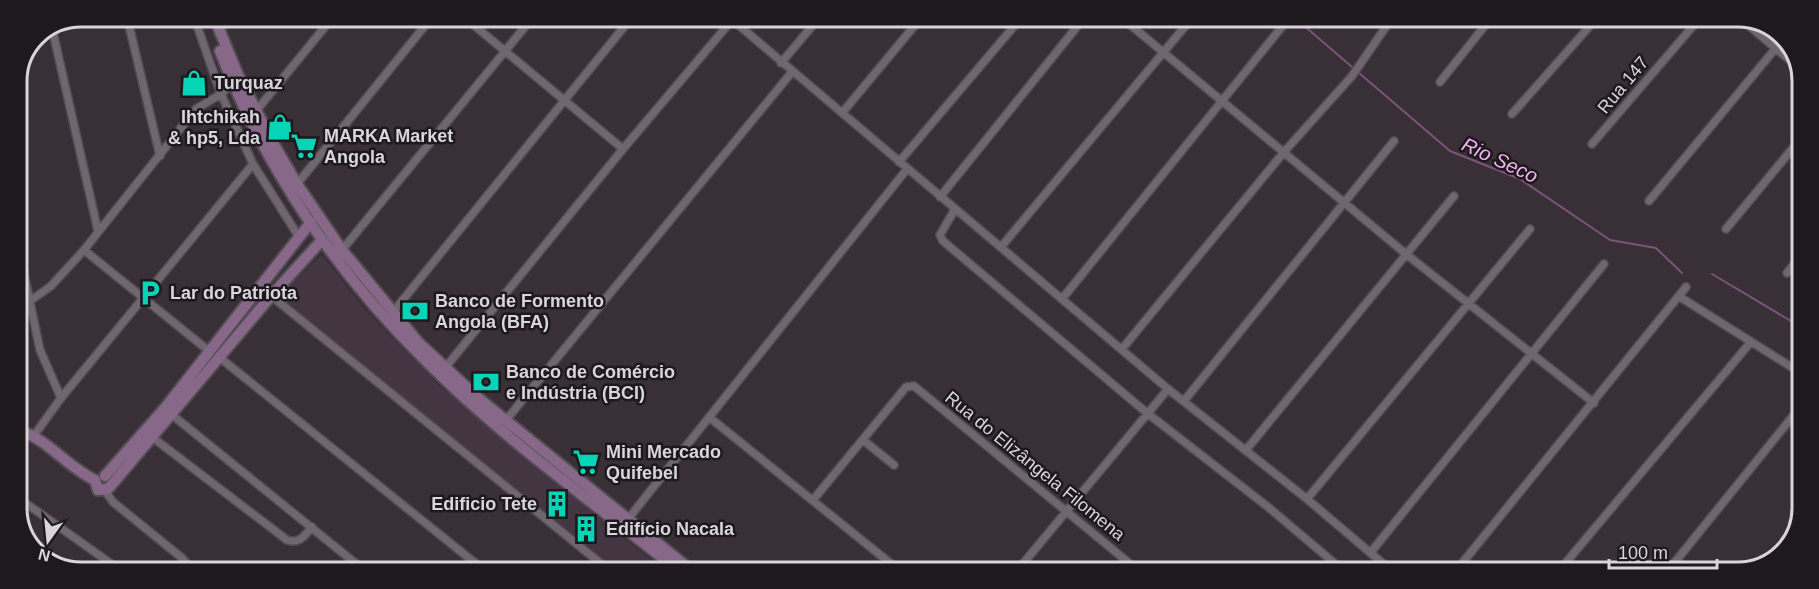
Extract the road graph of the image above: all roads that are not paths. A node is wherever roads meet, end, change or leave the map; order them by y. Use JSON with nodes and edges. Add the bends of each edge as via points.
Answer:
{"nodes":[{"id":1,"x":130,"y":27,"type":"edge"},
{"id":2,"x":198,"y":27,"type":"edge"},
{"id":3,"x":211,"y":27,"type":"edge"},
{"id":4,"x":217,"y":27,"type":"edge"},
{"id":5,"x":223,"y":27,"type":"edge"},
{"id":6,"x":325,"y":27,"type":"edge"},
{"id":7,"x":424,"y":27,"type":"edge"},
{"id":8,"x":477,"y":27,"type":"edge"},
{"id":9,"x":524,"y":27,"type":"edge"},
{"id":10,"x":624,"y":27,"type":"edge"},
{"id":11,"x":724,"y":27,"type":"edge"},
{"id":12,"x":740,"y":27,"type":"edge"},
{"id":13,"x":812,"y":27,"type":"edge"},
{"id":14,"x":914,"y":27,"type":"edge"},
{"id":15,"x":1013,"y":27,"type":"edge"},
{"id":16,"x":1077,"y":27,"type":"edge"},
{"id":17,"x":1133,"y":27,"type":"edge"},
{"id":18,"x":1185,"y":27,"type":"edge"},
{"id":19,"x":1283,"y":27,"type":"edge"},
{"id":20,"x":1386,"y":27,"type":"edge"},
{"id":21,"x":1484,"y":27,"type":"edge"},
{"id":22,"x":1589,"y":27,"type":"edge"},
{"id":23,"x":1692,"y":27,"type":"edge"},
{"id":24,"x":1754,"y":30,"type":"edge"},
{"id":25,"x":219,"y":32,"type":"junction"},
{"id":26,"x":53,"y":35,"type":"edge"},
{"id":27,"x":1779,"y":45,"type":"edge"},
{"id":28,"x":1776,"y":48,"type":"junction"},
{"id":29,"x":506,"y":50,"type":"junction"},
{"id":30,"x":1163,"y":53,"type":"junction"},
{"id":31,"x":1787,"y":57,"type":"edge"},
{"id":32,"x":782,"y":63,"type":"junction"},
{"id":33,"x":792,"y":72,"type":"junction"},
{"id":34,"x":1440,"y":82,"type":"dead end"},
{"id":35,"x":233,"y":83,"type":"junction"},
{"id":36,"x":221,"y":94,"type":"junction"},
{"id":37,"x":566,"y":100,"type":"junction"},
{"id":38,"x":1222,"y":102,"type":"junction"},
{"id":39,"x":256,"y":111,"type":"junction"},
{"id":40,"x":842,"y":113,"type":"junction"},
{"id":41,"x":1512,"y":114,"type":"dead end"},
{"id":42,"x":1394,"y":141,"type":"dead end"},
{"id":43,"x":1592,"y":144,"type":"dead end"},
{"id":44,"x":623,"y":149,"type":"junction"},
{"id":45,"x":1792,"y":149,"type":"edge"},
{"id":46,"x":1284,"y":153,"type":"junction"},
{"id":47,"x":159,"y":156,"type":"junction"},
{"id":48,"x":899,"y":162,"type":"junction"},
{"id":49,"x":253,"y":164,"type":"junction"},
{"id":50,"x":907,"y":170,"type":"junction"},
{"id":51,"x":297,"y":184,"type":"junction"},
{"id":52,"x":1454,"y":196,"type":"dead end"},
{"id":53,"x":940,"y":197,"type":"junction"},
{"id":54,"x":1649,"y":201,"type":"dead end"},
{"id":55,"x":1346,"y":202,"type":"junction"},
{"id":56,"x":955,"y":209,"type":"junction"},
{"id":57,"x":311,"y":222,"type":"junction"},
{"id":58,"x":1530,"y":229,"type":"dead end"},
{"id":59,"x":1726,"y":229,"type":"dead end"},
{"id":60,"x":98,"y":231,"type":"junction"},
{"id":61,"x":299,"y":237,"type":"junction"},
{"id":62,"x":322,"y":240,"type":"junction"},
{"id":63,"x":1001,"y":247,"type":"junction"},
{"id":64,"x":84,"y":250,"type":"junction"},
{"id":65,"x":342,"y":250,"type":"junction"},
{"id":66,"x":1406,"y":254,"type":"junction"},
{"id":67,"x":1604,"y":264,"type":"dead end"},
{"id":68,"x":1792,"y":267,"type":"edge"},
{"id":69,"x":1787,"y":273,"type":"dead end"},
{"id":70,"x":259,"y":286,"type":"junction"},
{"id":71,"x":1686,"y":287,"type":"dead end"},
{"id":72,"x":27,"y":288,"type":"edge"},
{"id":73,"x":271,"y":296,"type":"junction"},
{"id":74,"x":1680,"y":297,"type":"junction"},
{"id":75,"x":143,"y":299,"type":"junction"},
{"id":76,"x":1062,"y":299,"type":"junction"},
{"id":77,"x":30,"y":301,"type":"junction"},
{"id":78,"x":1469,"y":304,"type":"junction"},
{"id":79,"x":393,"y":312,"type":"junction"},
{"id":80,"x":1750,"y":343,"type":"junction"},
{"id":81,"x":1122,"y":350,"type":"junction"},
{"id":82,"x":1530,"y":353,"type":"junction"},
{"id":83,"x":214,"y":354,"type":"junction"},
{"id":84,"x":445,"y":368,"type":"junction"},
{"id":85,"x":1792,"y":368,"type":"edge"},
{"id":86,"x":1168,"y":389,"type":"junction"},
{"id":87,"x":61,"y":398,"type":"junction"},
{"id":88,"x":1184,"y":401,"type":"junction"},
{"id":89,"x":1594,"y":404,"type":"junction"},
{"id":90,"x":1147,"y":413,"type":"junction"},
{"id":91,"x":171,"y":414,"type":"junction"},
{"id":92,"x":709,"y":417,"type":"junction"},
{"id":93,"x":1792,"y":417,"type":"edge"},
{"id":94,"x":506,"y":420,"type":"junction"},
{"id":95,"x":27,"y":434,"type":"edge"},
{"id":96,"x":33,"y":437,"type":"junction"},
{"id":97,"x":152,"y":437,"type":"junction"},
{"id":98,"x":863,"y":440,"type":"junction"},
{"id":99,"x":1246,"y":450,"type":"junction"},
{"id":100,"x":894,"y":465,"type":"dead end"},
{"id":101,"x":104,"y":483,"type":"junction"},
{"id":102,"x":1307,"y":499,"type":"junction"},
{"id":103,"x":813,"y":500,"type":"junction"},
{"id":104,"x":27,"y":504,"type":"edge"},
{"id":105,"x":1065,"y":510,"type":"junction"},
{"id":106,"x":628,"y":519,"type":"junction"},
{"id":107,"x":312,"y":527,"type":"junction"},
{"id":108,"x":1371,"y":552,"type":"junction"},
{"id":109,"x":109,"y":562,"type":"edge"},
{"id":110,"x":186,"y":562,"type":"edge"},
{"id":111,"x":354,"y":562,"type":"edge"},
{"id":112,"x":474,"y":562,"type":"edge"},
{"id":113,"x":599,"y":562,"type":"edge"},
{"id":114,"x":668,"y":562,"type":"edge"},
{"id":115,"x":681,"y":562,"type":"edge"},
{"id":116,"x":889,"y":562,"type":"edge"},
{"id":117,"x":1024,"y":562,"type":"edge"},
{"id":118,"x":1128,"y":562,"type":"edge"},
{"id":119,"x":1333,"y":562,"type":"edge"},
{"id":120,"x":1382,"y":562,"type":"edge"},
{"id":121,"x":1463,"y":562,"type":"edge"},
{"id":122,"x":1566,"y":562,"type":"edge"},
{"id":123,"x":1675,"y":562,"type":"edge"}],
"edges":[{"from":1,"to":47,"type":"street"},
{"from":2,"to":36,"type":"street"},
{"from":3,"to":35,"type":"main road"},
{"from":4,"to":25,"type":"main road"},
{"from":5,"to":25,"type":"street"},
{"from":6,"to":39,"type":"street"},
{"from":7,"to":51,"type":"street"},
{"from":8,"to":29,"type":"street"},
{"from":9,"to":29,"type":"street"},
{"from":10,"to":37,"type":"street"},
{"from":11,"to":44,"type":"street"},
{"from":12,"to":32,"type":"street"},
{"from":13,"to":32,"type":"street"},
{"from":14,"to":40,"type":"street"},
{"from":15,"to":48,"type":"street"},
{"from":16,"to":53,"type":"street"},
{"from":17,"to":30,"type":"street"},
{"from":18,"to":30,"type":"street"},
{"from":19,"to":38,"type":"street"},
{"from":20,"to":46,"type":"street","via":[[1352,76]]},
{"from":21,"to":34,"type":"street"},
{"from":22,"to":41,"type":"street"},
{"from":23,"to":43,"type":"street","name":"Rua 147"},
{"from":24,"to":28,"type":"street"},
{"from":25,"to":39,"type":"main road"},
{"from":26,"to":60,"type":"street"},
{"from":27,"to":28,"type":"street"},
{"from":28,"to":31,"type":"street"},
{"from":28,"to":54,"type":"street"},
{"from":29,"to":37,"type":"street"},
{"from":29,"to":65,"type":"street"},
{"from":30,"to":38,"type":"street"},
{"from":30,"to":63,"type":"street"},
{"from":32,"to":33,"type":"street"},
{"from":33,"to":40,"type":"street"},
{"from":33,"to":94,"type":"street"},
{"from":35,"to":36,"type":"street"},
{"from":35,"to":57,"type":"main road","via":[[257,132]]},
{"from":36,"to":47,"type":"street","via":[[200,104]]},
{"from":36,"to":49,"type":"street"},
{"from":37,"to":44,"type":"street"},
{"from":37,"to":79,"type":"street"},
{"from":38,"to":46,"type":"street"},
{"from":38,"to":76,"type":"street"},
{"from":39,"to":51,"type":"main road"},
{"from":40,"to":48,"type":"street"},
{"from":42,"to":55,"type":"street"},
{"from":44,"to":84,"type":"street"},
{"from":45,"to":59,"type":"street"},
{"from":46,"to":55,"type":"street"},
{"from":46,"to":81,"type":"street"},
{"from":47,"to":60,"type":"street"},
{"from":48,"to":50,"type":"street"},
{"from":49,"to":61,"type":"street"},
{"from":49,"to":75,"type":"street"},
{"from":50,"to":53,"type":"street"},
{"from":50,"to":92,"type":"street"},
{"from":51,"to":65,"type":"main road"},
{"from":52,"to":66,"type":"street"},
{"from":53,"to":56,"type":"street"},
{"from":55,"to":66,"type":"street"},
{"from":55,"to":88,"type":"street"},
{"from":56,"to":63,"type":"street"},
{"from":56,"to":90,"type":"street","via":[[941,230],[943,241]]},
{"from":57,"to":61,"type":"main road"},
{"from":57,"to":62,"type":"main road"},
{"from":58,"to":78,"type":"street"},
{"from":60,"to":64,"type":"street"},
{"from":61,"to":70,"type":"main road"},
{"from":62,"to":73,"type":"main road"},
{"from":62,"to":114,"type":"main road","via":[[398,333],[461,395]]},
{"from":63,"to":76,"type":"street"},
{"from":64,"to":75,"type":"street"},
{"from":64,"to":77,"type":"street","via":[[51,286]]},
{"from":65,"to":79,"type":"main road"},
{"from":66,"to":78,"type":"street"},
{"from":66,"to":99,"type":"street"},
{"from":67,"to":82,"type":"street"},
{"from":68,"to":69,"type":"street"},
{"from":70,"to":73,"type":"street"},
{"from":70,"to":83,"type":"main road"},
{"from":71,"to":74,"type":"street"},
{"from":72,"to":77,"type":"street"},
{"from":73,"to":83,"type":"main road"},
{"from":73,"to":113,"type":"street"},
{"from":74,"to":80,"type":"street"},
{"from":74,"to":89,"type":"street"},
{"from":75,"to":83,"type":"street"},
{"from":75,"to":87,"type":"street"},
{"from":76,"to":81,"type":"street"},
{"from":77,"to":87,"type":"street","via":[[43,357]]},
{"from":78,"to":82,"type":"street"},
{"from":78,"to":102,"type":"street"},
{"from":79,"to":84,"type":"main road"},
{"from":80,"to":85,"type":"street"},
{"from":80,"to":122,"type":"street"},
{"from":81,"to":86,"type":"street"},
{"from":82,"to":89,"type":"street"},
{"from":82,"to":108,"type":"street"},
{"from":83,"to":91,"type":"main road"},
{"from":83,"to":101,"type":"main road"},
{"from":83,"to":112,"type":"street"},
{"from":84,"to":94,"type":"main road"},
{"from":86,"to":88,"type":"street"},
{"from":86,"to":90,"type":"street"},
{"from":87,"to":96,"type":"street"},
{"from":88,"to":99,"type":"street"},
{"from":89,"to":121,"type":"street"},
{"from":90,"to":105,"type":"street"},
{"from":90,"to":119,"type":"street"},
{"from":91,"to":97,"type":"main road"},
{"from":91,"to":107,"type":"street"},
{"from":92,"to":103,"type":"street"},
{"from":92,"to":106,"type":"street"},
{"from":93,"to":123,"type":"street"},
{"from":94,"to":106,"type":"main road"},
{"from":95,"to":96,"type":"main road"},
{"from":96,"to":101,"type":"main road","via":[[81,474]]},
{"from":97,"to":101,"type":"main road"},
{"from":97,"to":107,"type":"street","via":[[287,540],[301,539]]},
{"from":98,"to":100,"type":"street"},
{"from":98,"to":103,"type":"street"},
{"from":98,"to":105,"type":"street","name":"Rua do Elizângela Filomena","via":[[909,385]]},
{"from":99,"to":102,"type":"street"},
{"from":101,"to":110,"type":"street","via":[[113,502]]},
{"from":102,"to":108,"type":"street"},
{"from":103,"to":116,"type":"street"},
{"from":104,"to":109,"type":"street"},
{"from":105,"to":117,"type":"street"},
{"from":105,"to":118,"type":"street","name":"Rua do Elizângela Filomena"},
{"from":106,"to":115,"type":"main road"},
{"from":107,"to":111,"type":"street"},
{"from":108,"to":120,"type":"street"}]}
